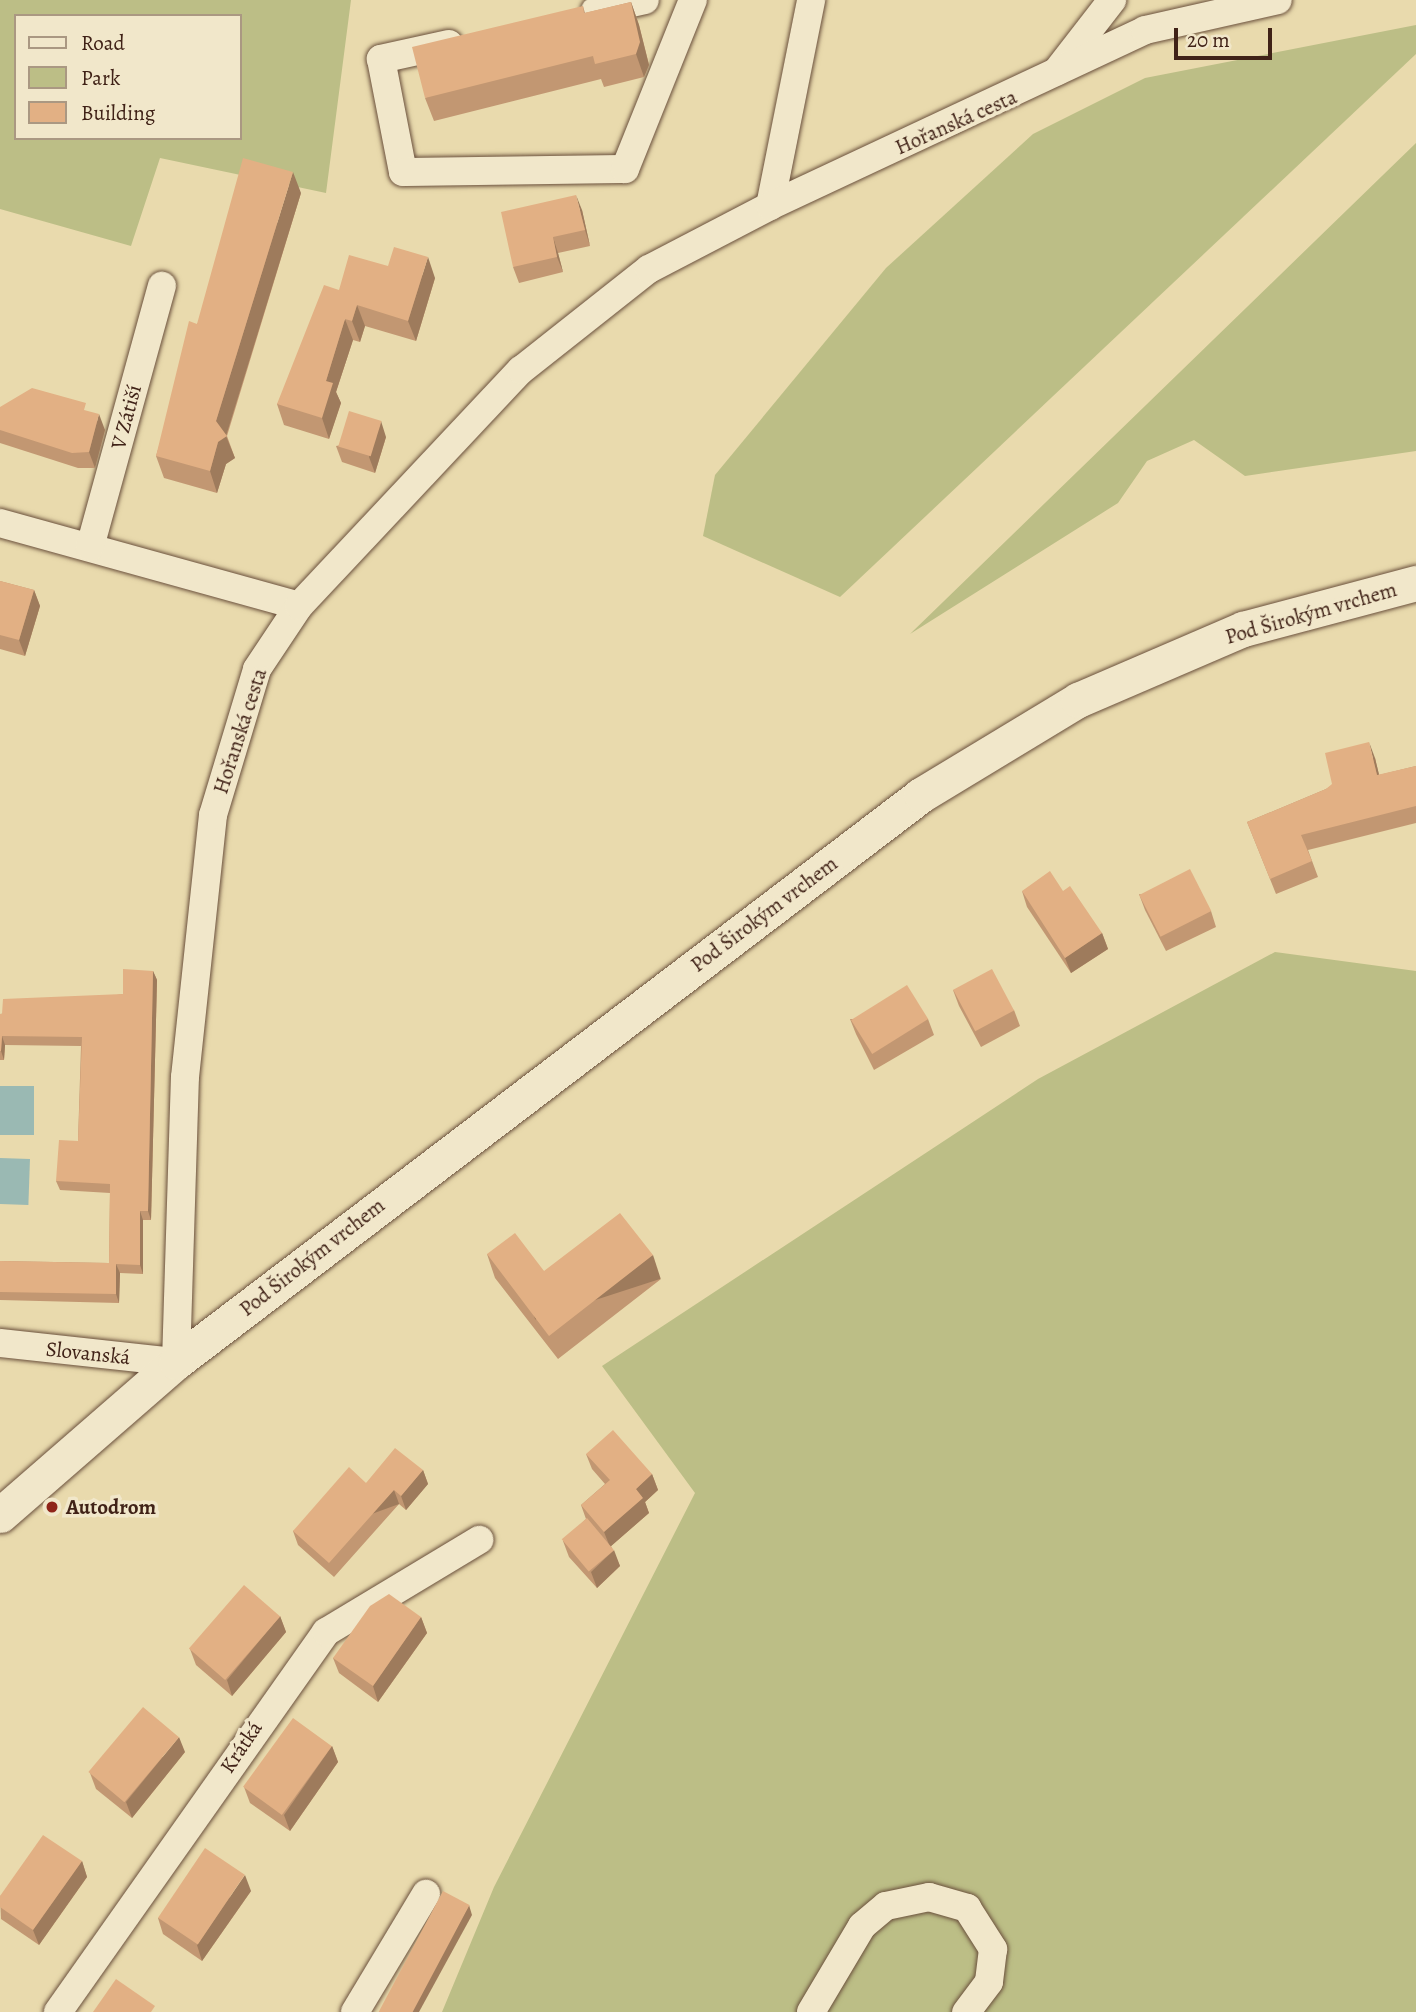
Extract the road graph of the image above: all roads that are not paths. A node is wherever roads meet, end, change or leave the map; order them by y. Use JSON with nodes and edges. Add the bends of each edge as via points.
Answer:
{"nodes":[{"id":1,"x":645,"y":0,"type":"edge"},
{"id":2,"x":692,"y":0,"type":"edge"},
{"id":3,"x":811,"y":0,"type":"edge"},
{"id":4,"x":1112,"y":0,"type":"edge"},
{"id":5,"x":1278,"y":0,"type":"edge"},
{"id":6,"x":566,"y":18,"type":"edge"},
{"id":7,"x":474,"y":38,"type":"edge"},
{"id":8,"x":1051,"y":79,"type":"junction"},
{"id":9,"x":769,"y":206,"type":"junction"},
{"id":10,"x":162,"y":286,"type":"dead end"},
{"id":11,"x":0,"y":523,"type":"edge"},
{"id":12,"x":90,"y":547,"type":"junction"},
{"id":13,"x":1416,"y":583,"type":"edge"},
{"id":14,"x":299,"y":606,"type":"junction"},
{"id":15,"x":0,"y":1343,"type":"edge"},
{"id":16,"x":176,"y":1362,"type":"junction"},
{"id":17,"x":0,"y":1515,"type":"edge"},
{"id":18,"x":479,"y":1539,"type":"dead end"},
{"id":19,"x":426,"y":1894,"type":"dead end"},
{"id":20,"x":58,"y":2012,"type":"edge"},
{"id":21,"x":355,"y":2012,"type":"edge"},
{"id":22,"x":811,"y":2012,"type":"edge"},
{"id":23,"x":966,"y":2012,"type":"edge"}],
"edges":[{"from":1,"to":6,"type":"street"},
{"from":2,"to":7,"type":"street","via":[[625,169],[403,172],[381,59]]},
{"from":3,"to":9,"type":"street"},
{"from":4,"to":8,"type":"street","name":"Hořanská cesta"},
{"from":5,"to":8,"type":"street","via":[[1145,30]]},
{"from":8,"to":9,"type":"street","name":"Hořanská cesta"},
{"from":9,"to":14,"type":"street","name":"Hořanská cesta","via":[[649,269],[521,370],[407,499]]},
{"from":10,"to":12,"type":"street","name":"V Zátiší"},
{"from":11,"to":12,"type":"street"},
{"from":12,"to":14,"type":"street"},
{"from":13,"to":16,"type":"street","name":"Pod Širokým vrchem","via":[[1244,629],[1078,700],[921,794]]},
{"from":14,"to":16,"type":"street","name":"Hořanská cesta","via":[[257,669],[214,815],[185,1077]]},
{"from":15,"to":16,"type":"street","name":"Slovanská"},
{"from":16,"to":17,"type":"street","name":"Pod Širokým vrchem"},
{"from":18,"to":20,"type":"street","name":"Krátká","via":[[326,1632]]},
{"from":19,"to":21,"type":"street"},
{"from":22,"to":23,"type":"street","via":[[862,1926],[886,1906],[929,1897],[967,1908],[992,1949],[989,1982]]}]}
